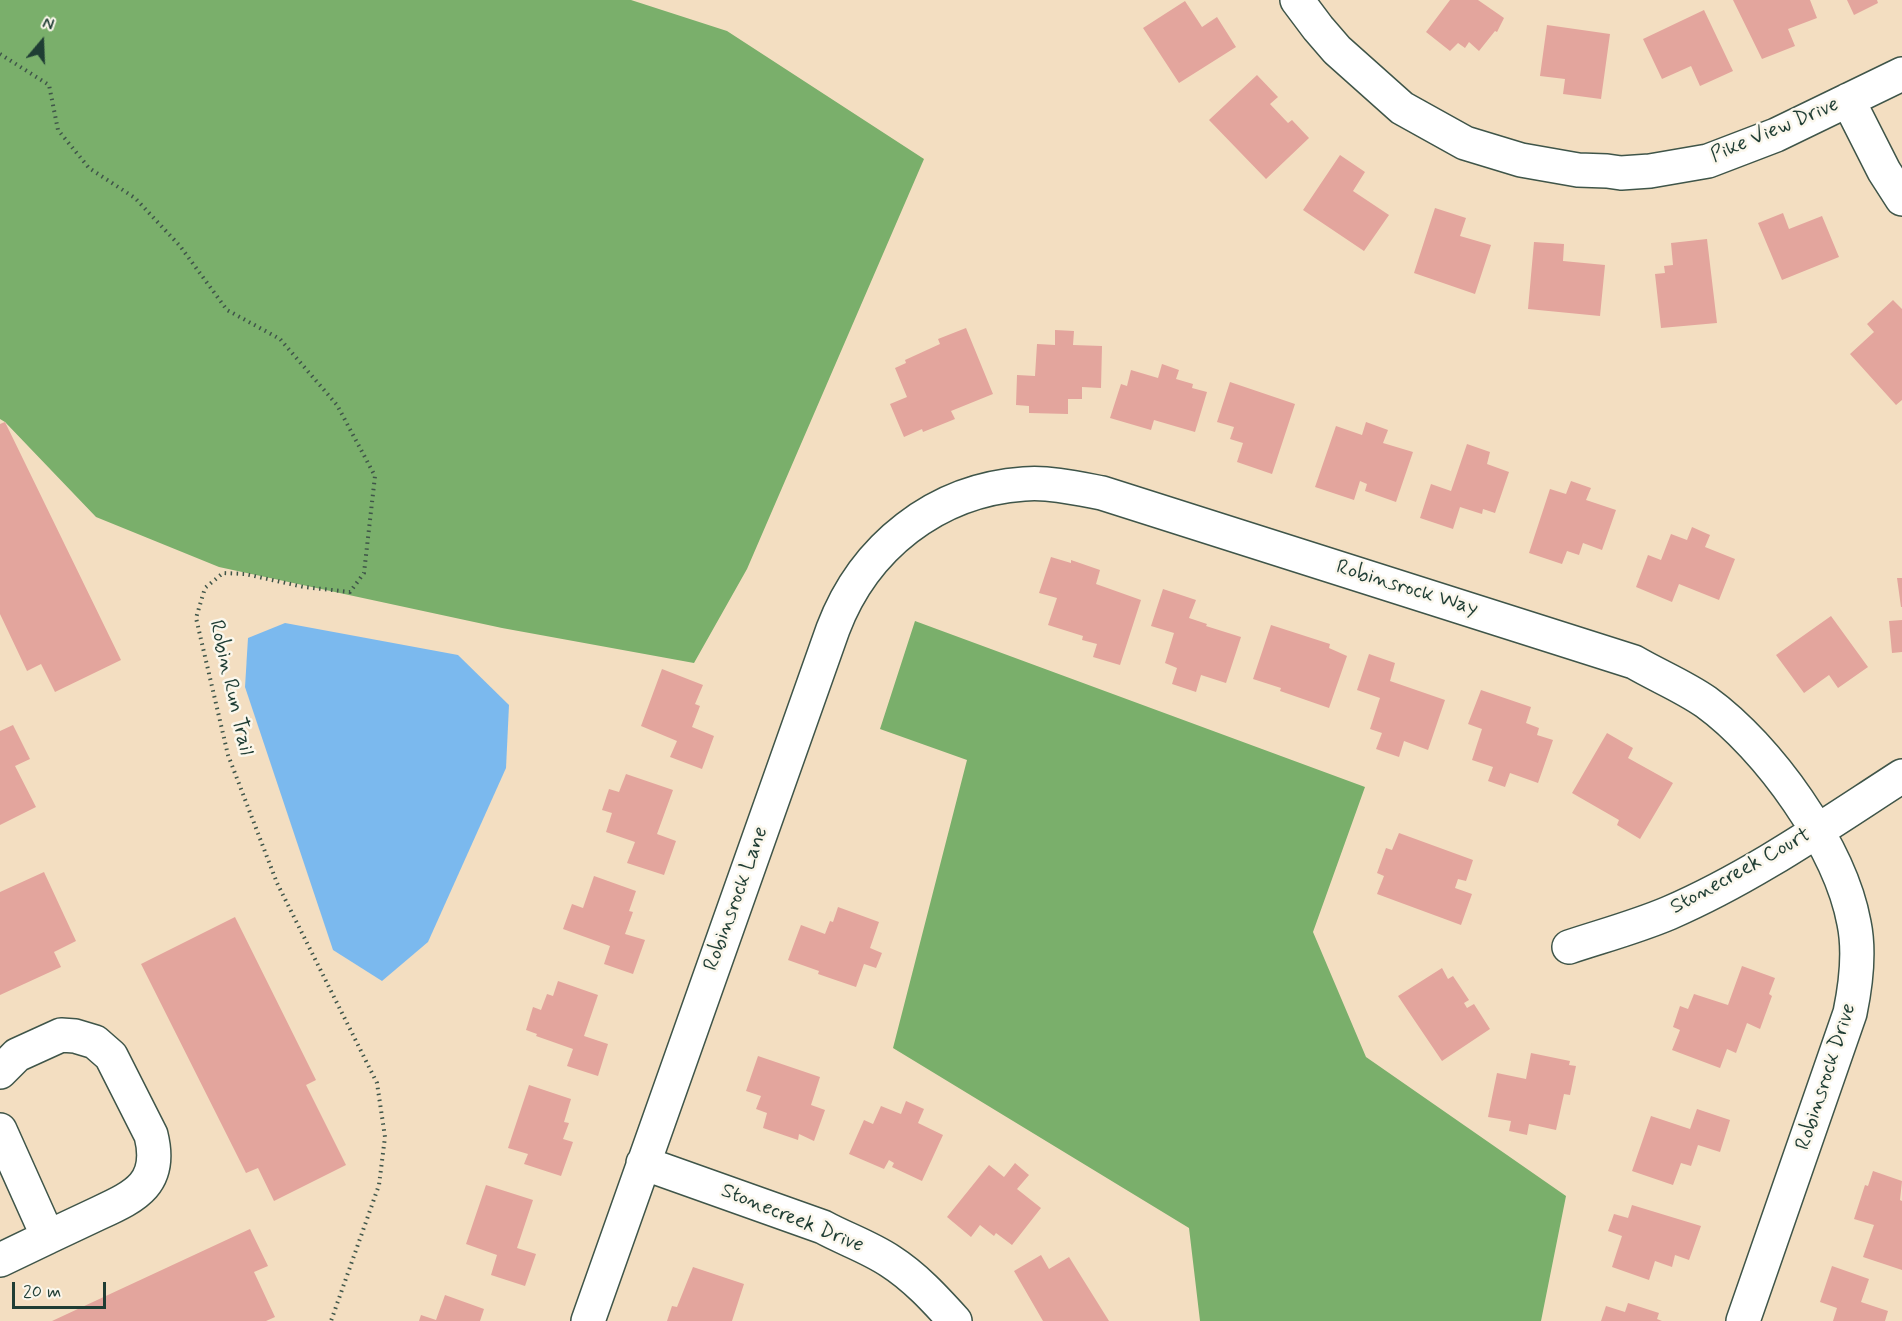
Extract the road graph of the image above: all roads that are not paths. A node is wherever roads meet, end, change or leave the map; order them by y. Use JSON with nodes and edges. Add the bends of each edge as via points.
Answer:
{"nodes":[{"id":1,"x":1297,"y":0,"type":"edge"},
{"id":2,"x":1902,"y":74,"type":"edge"},
{"id":3,"x":1848,"y":100,"type":"junction"},
{"id":4,"x":1902,"y":198,"type":"edge"},
{"id":5,"x":935,"y":510,"type":"joint"},
{"id":6,"x":1902,"y":776,"type":"edge"},
{"id":7,"x":1816,"y":831,"type":"junction"},
{"id":8,"x":1569,"y":947,"type":"dead end"},
{"id":9,"x":0,"y":1072,"type":"edge"},
{"id":10,"x":0,"y":1130,"type":"edge"},
{"id":11,"x":643,"y":1163,"type":"junction"},
{"id":12,"x":48,"y":1237,"type":"junction"},
{"id":13,"x":0,"y":1260,"type":"edge"},
{"id":14,"x":588,"y":1321,"type":"edge"},
{"id":15,"x":955,"y":1321,"type":"edge"},
{"id":16,"x":1743,"y":1321,"type":"edge"}],
"edges":[{"from":1,"to":3,"type":"street","name":"Pike View Drive","via":[[1337,50],[1402,108],[1465,143],[1521,160],[1621,173],[1708,161],[1776,135]]},
{"from":2,"to":3,"type":"street","name":"Pike View Drive"},
{"from":3,"to":4,"type":"street"},
{"from":5,"to":7,"type":"street","name":"Robinsrock Way","via":[[993,488],[1025,483],[1102,493],[1613,654],[1666,678],[1705,702],[1736,728],[1789,789]]},
{"from":5,"to":11,"type":"street","name":"Robinsrock Lane","via":[[911,524],[877,554],[838,616]]},
{"from":6,"to":7,"type":"street","name":"Stonecreek Court"},
{"from":7,"to":8,"type":"street","name":"Stonecreek Court","via":[[1709,894],[1629,928]]},
{"from":7,"to":16,"type":"street","name":"Robinsrock Drive","via":[[1837,869],[1852,911],[1857,956],[1855,985],[1845,1028]]},
{"from":9,"to":12,"type":"street","via":[[16,1055],[61,1035],[95,1042],[111,1056],[151,1135],[153,1163],[141,1189],[131,1198]]},
{"from":10,"to":12,"type":"street"},
{"from":11,"to":14,"type":"street","name":"Robinsrock Lane"},
{"from":11,"to":15,"type":"street","name":"Stonecreek Drive","via":[[851,1239],[890,1261],[925,1288]]},
{"from":12,"to":13,"type":"street"}]}
